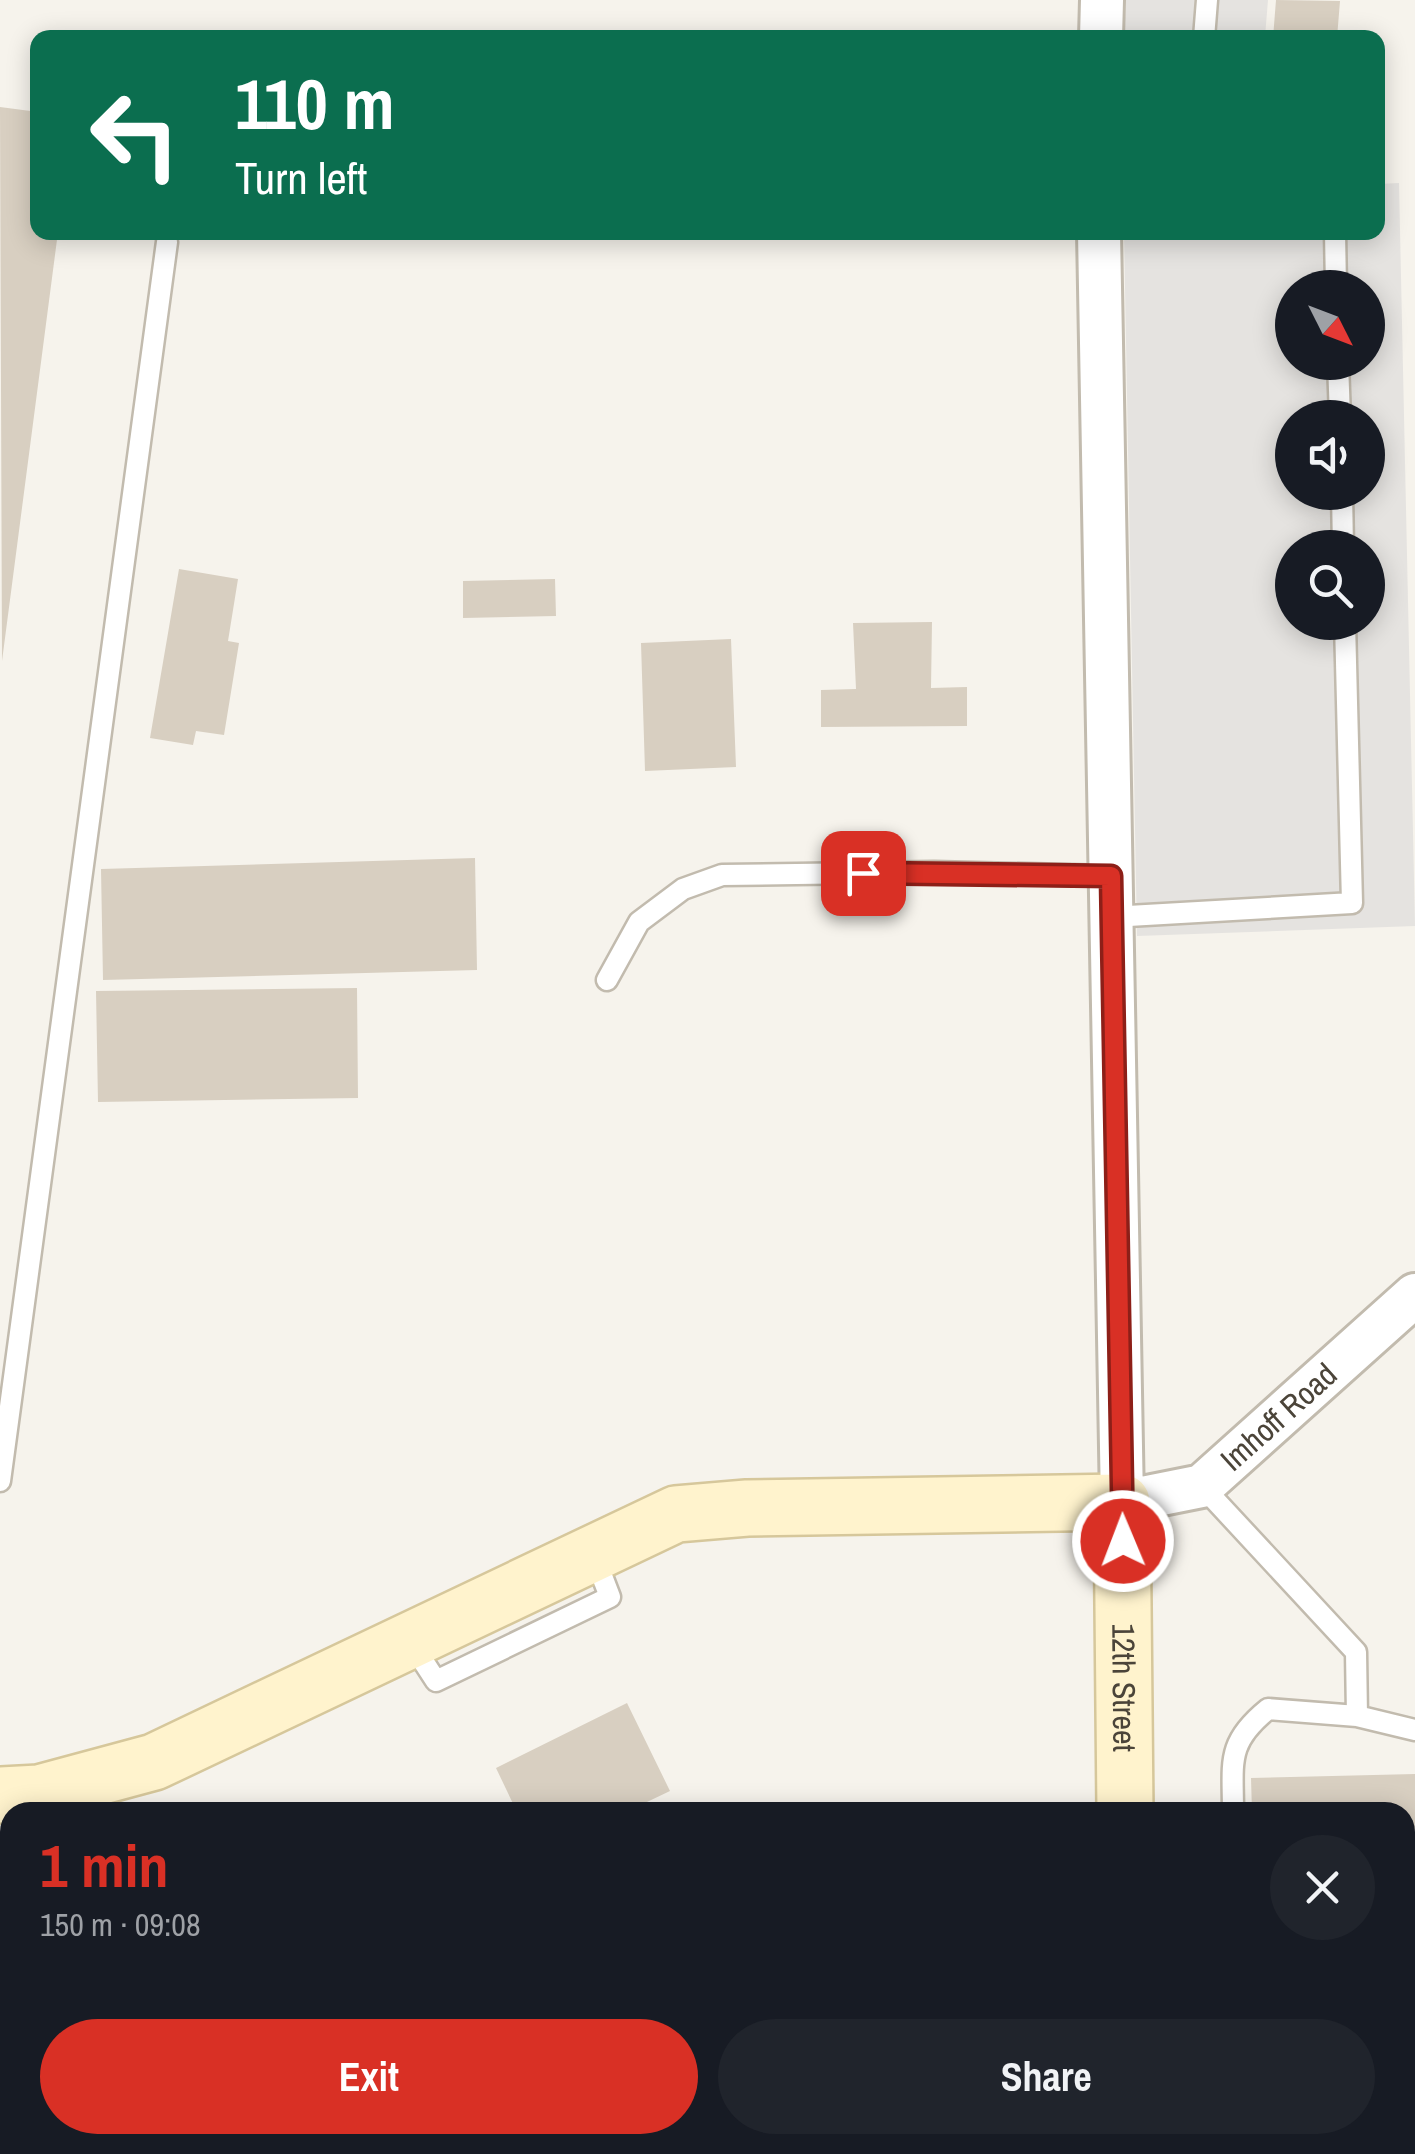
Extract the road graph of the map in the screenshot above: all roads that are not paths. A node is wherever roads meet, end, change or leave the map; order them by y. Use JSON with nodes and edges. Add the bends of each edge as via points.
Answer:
{"nodes":[{"id":1,"x":1102,"y":0,"type":"edge"},
{"id":2,"x":1207,"y":0,"type":"edge"},
{"id":3,"x":1100,"y":30,"type":"edge"},
{"id":4,"x":1205,"y":30,"type":"edge"},
{"id":5,"x":1099,"y":240,"type":"edge"},
{"id":6,"x":1335,"y":240,"type":"edge"},
{"id":7,"x":167,"y":242,"type":"dead end"},
{"id":8,"x":1336,"y":270,"type":"edge"},
{"id":9,"x":1345,"y":640,"type":"edge"},
{"id":10,"x":1111,"y":897,"type":"junction"},
{"id":11,"x":607,"y":980,"type":"dead end"},
{"id":12,"x":1415,"y":1295,"type":"edge"},
{"id":13,"x":0,"y":1481,"type":"edge"},
{"id":14,"x":1202,"y":1486,"type":"junction"},
{"id":15,"x":1122,"y":1502,"type":"junction"},
{"id":16,"x":1357,"y":1716,"type":"junction"},
{"id":17,"x":1415,"y":1730,"type":"edge"},
{"id":18,"x":3,"y":1785,"type":"edge"},
{"id":19,"x":1125,"y":1802,"type":"edge"},
{"id":20,"x":1233,"y":1802,"type":"edge"}],
"edges":[{"from":1,"to":3,"type":"street"},
{"from":2,"to":4,"type":"lane"},
{"from":5,"to":10,"type":"street"},
{"from":6,"to":8,"type":"lane"},
{"from":7,"to":13,"type":"lane"},
{"from":9,"to":10,"type":"lane","via":[[1352,904]]},
{"from":10,"to":11,"type":"lane","via":[[934,872],[722,874],[682,889],[639,922]]},
{"from":10,"to":15,"type":"street"},
{"from":12,"to":14,"type":"street","name":"Imhoff Road"},
{"from":14,"to":15,"type":"street","name":"Imhoff Road"},
{"from":14,"to":16,"type":"lane","via":[[1356,1652]]},
{"from":15,"to":18,"type":"street","via":[[676,1514],[154,1762],[39,1792]]},
{"from":15,"to":19,"type":"street","name":"12th Street"},
{"from":16,"to":17,"type":"lane"},
{"from":16,"to":20,"type":"lane","via":[[1268,1709],[1243,1730],[1233,1753]]}]}
